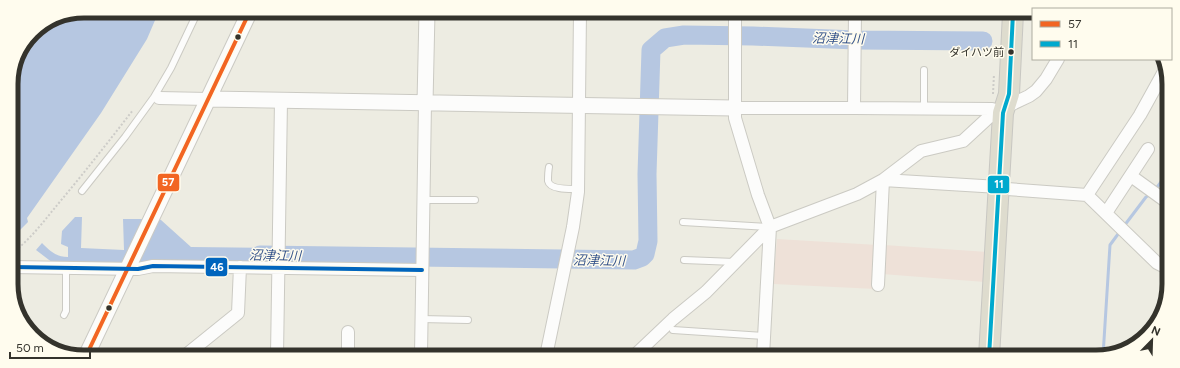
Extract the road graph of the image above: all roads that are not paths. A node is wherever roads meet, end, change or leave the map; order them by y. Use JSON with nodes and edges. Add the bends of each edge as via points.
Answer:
{"nodes":[{"id":1,"x":195,"y":18,"type":"edge"},
{"id":2,"x":247,"y":18,"type":"edge"},
{"id":3,"x":427,"y":18,"type":"edge"},
{"id":4,"x":580,"y":18,"type":"edge"},
{"id":5,"x":735,"y":18,"type":"edge"},
{"id":6,"x":854,"y":18,"type":"edge"},
{"id":7,"x":1002,"y":18,"type":"edge"},
{"id":8,"x":1013,"y":18,"type":"edge"},
{"id":9,"x":1057,"y":60,"type":"edge"},
{"id":10,"x":924,"y":70,"type":"dead end"},
{"id":11,"x":1161,"y":76,"type":"edge"},
{"id":12,"x":156,"y":98,"type":"junction"},
{"id":13,"x":208,"y":99,"type":"junction"},
{"id":14,"x":281,"y":100,"type":"junction"},
{"id":15,"x":425,"y":103,"type":"junction"},
{"id":16,"x":579,"y":106,"type":"junction"},
{"id":17,"x":734,"y":108,"type":"junction"},
{"id":18,"x":854,"y":108,"type":"junction"},
{"id":19,"x":924,"y":108,"type":"junction"},
{"id":20,"x":1003,"y":113,"type":"junction"},
{"id":21,"x":1148,"y":150,"type":"dead end"},
{"id":22,"x":549,"y":167,"type":"dead end"},
{"id":23,"x":1131,"y":176,"type":"junction"},
{"id":24,"x":883,"y":180,"type":"junction"},
{"id":25,"x":999,"y":187,"type":"junction"},
{"id":26,"x":577,"y":189,"type":"junction"},
{"id":27,"x":82,"y":191,"type":"dead end"},
{"id":28,"x":1087,"y":195,"type":"junction"},
{"id":29,"x":1162,"y":198,"type":"edge"},
{"id":30,"x":423,"y":200,"type":"junction"},
{"id":31,"x":475,"y":200,"type":"dead end"},
{"id":32,"x":1106,"y":213,"type":"junction"},
{"id":33,"x":683,"y":222,"type":"dead end"},
{"id":34,"x":770,"y":227,"type":"junction"},
{"id":35,"x":684,"y":260,"type":"dead end"},
{"id":36,"x":735,"y":262,"type":"junction"},
{"id":37,"x":1162,"y":266,"type":"edge"},
{"id":38,"x":18,"y":267,"type":"edge"},
{"id":39,"x":240,"y":267,"type":"junction"},
{"id":40,"x":278,"y":267,"type":"junction"},
{"id":41,"x":66,"y":268,"type":"junction"},
{"id":42,"x":128,"y":269,"type":"junction"},
{"id":43,"x":422,"y":270,"type":"junction"},
{"id":44,"x":878,"y":285,"type":"dead end"},
{"id":45,"x":64,"y":315,"type":"dead end"},
{"id":46,"x":421,"y":320,"type":"junction"},
{"id":47,"x":468,"y":320,"type":"dead end"},
{"id":48,"x":673,"y":330,"type":"dead end"},
{"id":49,"x":348,"y":332,"type":"dead end"},
{"id":50,"x":764,"y":336,"type":"junction"},
{"id":51,"x":89,"y":350,"type":"edge"},
{"id":52,"x":192,"y":350,"type":"edge"},
{"id":53,"x":277,"y":350,"type":"edge"},
{"id":54,"x":348,"y":350,"type":"edge"},
{"id":55,"x":421,"y":350,"type":"edge"},
{"id":56,"x":547,"y":350,"type":"edge"},
{"id":57,"x":640,"y":350,"type":"edge"},
{"id":58,"x":763,"y":350,"type":"edge"},
{"id":59,"x":989,"y":350,"type":"edge"}],
"edges":[{"from":1,"to":12,"type":"lane"},
{"from":2,"to":13,"type":"street"},
{"from":3,"to":15,"type":"street"},
{"from":4,"to":16,"type":"street"},
{"from":5,"to":17,"type":"street"},
{"from":6,"to":18,"type":"street"},
{"from":7,"to":20,"type":"highway","via":[[998,96]]},
{"from":8,"to":20,"type":"highway","via":[[1008,94]]},
{"from":9,"to":20,"type":"street","via":[[1036,91],[1008,106]]},
{"from":10,"to":19,"type":"lane"},
{"from":11,"to":28,"type":"street","via":[[1140,115]]},
{"from":12,"to":13,"type":"street"},
{"from":12,"to":27,"type":"lane"},
{"from":13,"to":14,"type":"street"},
{"from":13,"to":42,"type":"street"},
{"from":14,"to":15,"type":"street"},
{"from":14,"to":40,"type":"street"},
{"from":15,"to":16,"type":"street"},
{"from":15,"to":30,"type":"street"},
{"from":16,"to":17,"type":"street"},
{"from":16,"to":26,"type":"street"},
{"from":17,"to":18,"type":"street"},
{"from":17,"to":34,"type":"street"},
{"from":18,"to":19,"type":"street"},
{"from":19,"to":20,"type":"street","via":[[992,109]]},
{"from":20,"to":24,"type":"street","via":[[989,117],[963,141],[918,153]]},
{"from":20,"to":25,"type":"highway"},
{"from":21,"to":23,"type":"street"},
{"from":22,"to":26,"type":"lane","via":[[550,185]]},
{"from":23,"to":29,"type":"street"},
{"from":23,"to":32,"type":"street"},
{"from":24,"to":25,"type":"street"},
{"from":24,"to":34,"type":"street","via":[[857,194]]},
{"from":24,"to":44,"type":"street"},
{"from":25,"to":28,"type":"street"},
{"from":25,"to":59,"type":"highway"},
{"from":26,"to":56,"type":"street","via":[[573,227]]},
{"from":28,"to":32,"type":"street"},
{"from":30,"to":31,"type":"lane"},
{"from":30,"to":43,"type":"street"},
{"from":32,"to":37,"type":"street"},
{"from":33,"to":34,"type":"lane"},
{"from":34,"to":36,"type":"street"},
{"from":34,"to":50,"type":"street"},
{"from":35,"to":36,"type":"lane"},
{"from":36,"to":57,"type":"street","via":[[706,292]]},
{"from":38,"to":41,"type":"street"},
{"from":39,"to":40,"type":"street"},
{"from":39,"to":42,"type":"street","via":[[153,266],[138,270]]},
{"from":39,"to":52,"type":"street","via":[[238,313]]},
{"from":40,"to":43,"type":"street"},
{"from":40,"to":53,"type":"street"},
{"from":41,"to":42,"type":"street"},
{"from":41,"to":45,"type":"lane"},
{"from":42,"to":51,"type":"street"},
{"from":43,"to":46,"type":"street"},
{"from":46,"to":47,"type":"lane"},
{"from":46,"to":55,"type":"street"},
{"from":48,"to":50,"type":"lane"},
{"from":49,"to":54,"type":"street"},
{"from":50,"to":58,"type":"street"}]}
